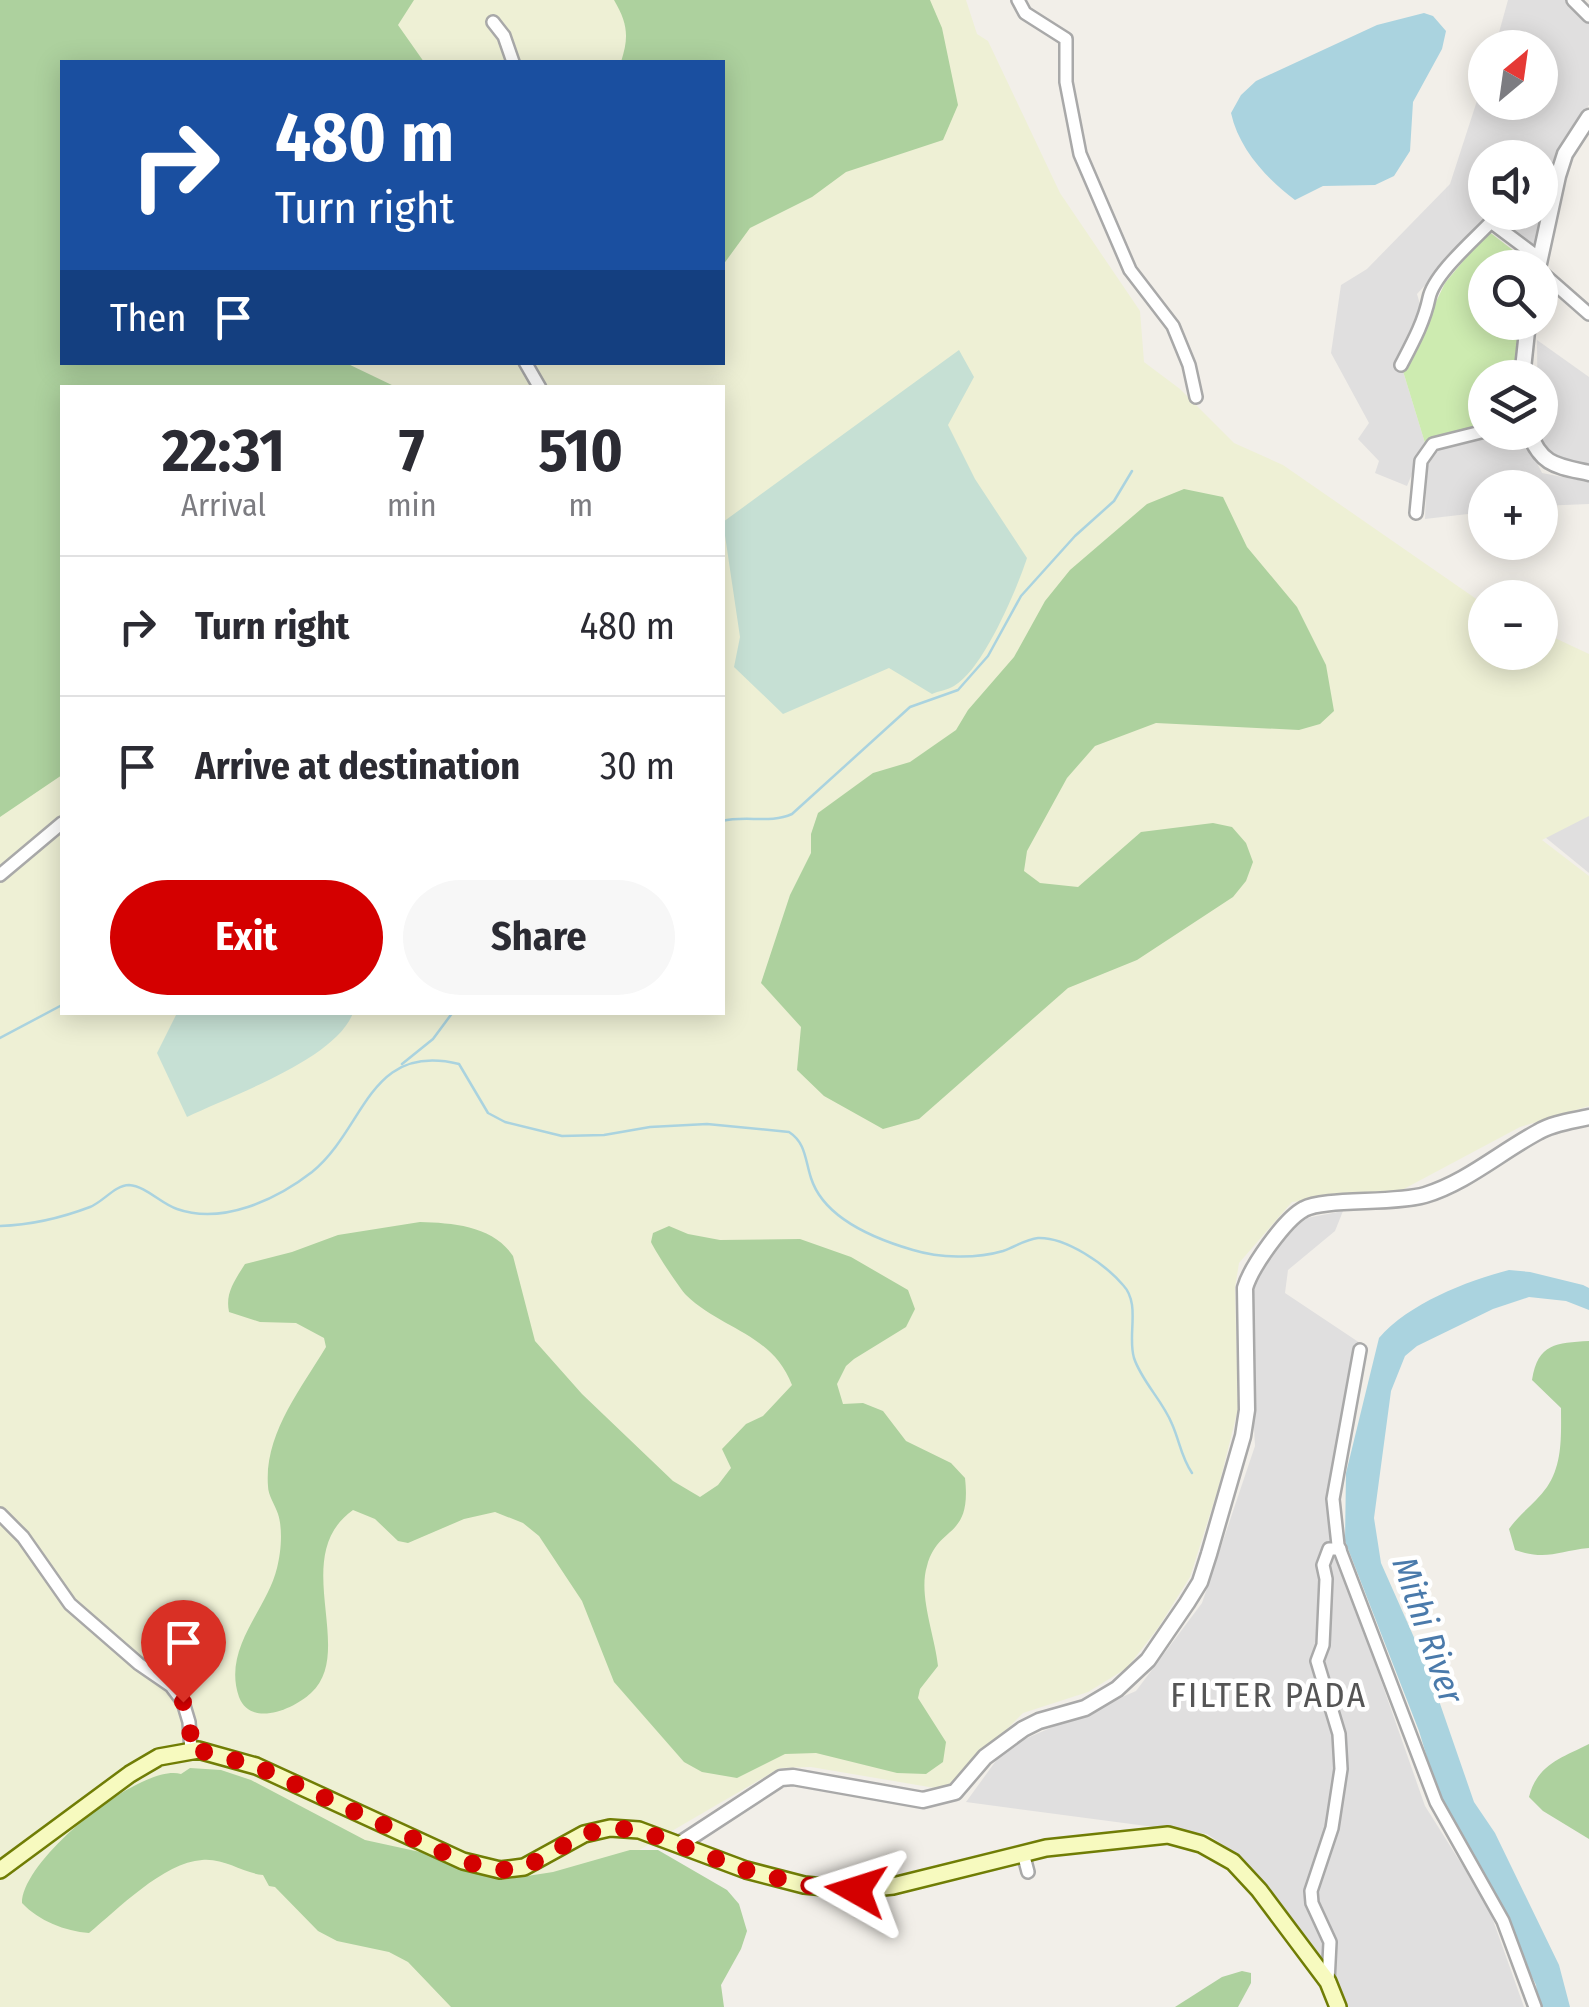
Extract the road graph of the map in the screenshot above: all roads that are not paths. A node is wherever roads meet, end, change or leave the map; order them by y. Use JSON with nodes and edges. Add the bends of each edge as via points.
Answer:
{"nodes":[{"id":1,"x":1018,"y":0,"type":"edge"},
{"id":2,"x":1573,"y":0,"type":"edge"},
{"id":3,"x":1589,"y":16,"type":"edge"},
{"id":4,"x":493,"y":22,"type":"dead end"},
{"id":5,"x":512,"y":60,"type":"edge"},
{"id":6,"x":1589,"y":117,"type":"edge"},
{"id":7,"x":1522,"y":250,"type":"edge"},
{"id":8,"x":1542,"y":250,"type":"edge"},
{"id":9,"x":1558,"y":284,"type":"edge"},
{"id":10,"x":1589,"y":314,"type":"edge"},
{"id":11,"x":1401,"y":365,"type":"dead end"},
{"id":12,"x":1196,"y":397,"type":"dead end"},
{"id":13,"x":1468,"y":435,"type":"edge"},
{"id":14,"x":1536,"y":450,"type":"edge"},
{"id":15,"x":1589,"y":473,"type":"edge"},
{"id":16,"x":1416,"y":513,"type":"dead end"},
{"id":17,"x":60,"y":826,"type":"edge"},
{"id":18,"x":0,"y":875,"type":"edge"},
{"id":19,"x":1589,"y":1117,"type":"edge"},
{"id":20,"x":1360,"y":1350,"type":"dead end"},
{"id":21,"x":0,"y":1514,"type":"edge"},
{"id":22,"x":1340,"y":1549,"type":"junction"},
{"id":23,"x":191,"y":1752,"type":"junction"},
{"id":24,"x":680,"y":1844,"type":"junction"},
{"id":25,"x":1022,"y":1853,"type":"junction"},
{"id":26,"x":0,"y":1870,"type":"edge"},
{"id":27,"x":1028,"y":1872,"type":"dead end"},
{"id":28,"x":1328,"y":1982,"type":"junction"},
{"id":29,"x":1338,"y":2007,"type":"edge"},
{"id":30,"x":1535,"y":2007,"type":"edge"}],
"edges":[{"from":1,"to":12,"type":"street","via":[[1025,13],[1066,39],[1066,82],[1080,154],[1130,270],[1182,344]]},
{"from":2,"to":3,"type":"street"},
{"from":4,"to":5,"type":"street"},
{"from":6,"to":8,"type":"street","via":[[1565,154]]},
{"from":7,"to":11,"type":"street","via":[[1491,222],[1444,273]]},
{"from":9,"to":10,"type":"street"},
{"from":13,"to":16,"type":"street","via":[[1433,444],[1421,461]]},
{"from":14,"to":15,"type":"street","via":[[1547,461]]},
{"from":17,"to":18,"type":"street"},
{"from":19,"to":24,"type":"street","via":[[1538,1132],[1465,1179],[1424,1195],[1313,1205],[1288,1223],[1245,1288],[1247,1410],[1209,1554],[1187,1604],[1136,1674],[1085,1708],[1039,1721],[1006,1740],[944,1797],[923,1800],[781,1778]]},
{"from":20,"to":22,"type":"street","via":[[1333,1499]]},
{"from":21,"to":23,"type":"street","via":[[70,1604],[171,1686],[190,1722]]},
{"from":22,"to":28,"type":"street","via":[[1328,1549],[1322,1566],[1318,1660],[1339,1734],[1341,1768],[1332,1828],[1311,1891],[1330,1942]]},
{"from":22,"to":30,"type":"street","via":[[1436,1802],[1503,1922]]},
{"from":23,"to":24,"type":"main road","via":[[256,1766],[462,1861],[500,1870],[524,1868],[584,1834],[610,1828]]},
{"from":23,"to":26,"type":"main road","via":[[159,1758],[130,1774]]},
{"from":24,"to":25,"type":"main road","via":[[746,1870],[856,1890]]},
{"from":25,"to":27,"type":"street"},
{"from":25,"to":28,"type":"main road","via":[[1168,1835],[1202,1844],[1234,1862]]},
{"from":28,"to":29,"type":"main road"}]}
